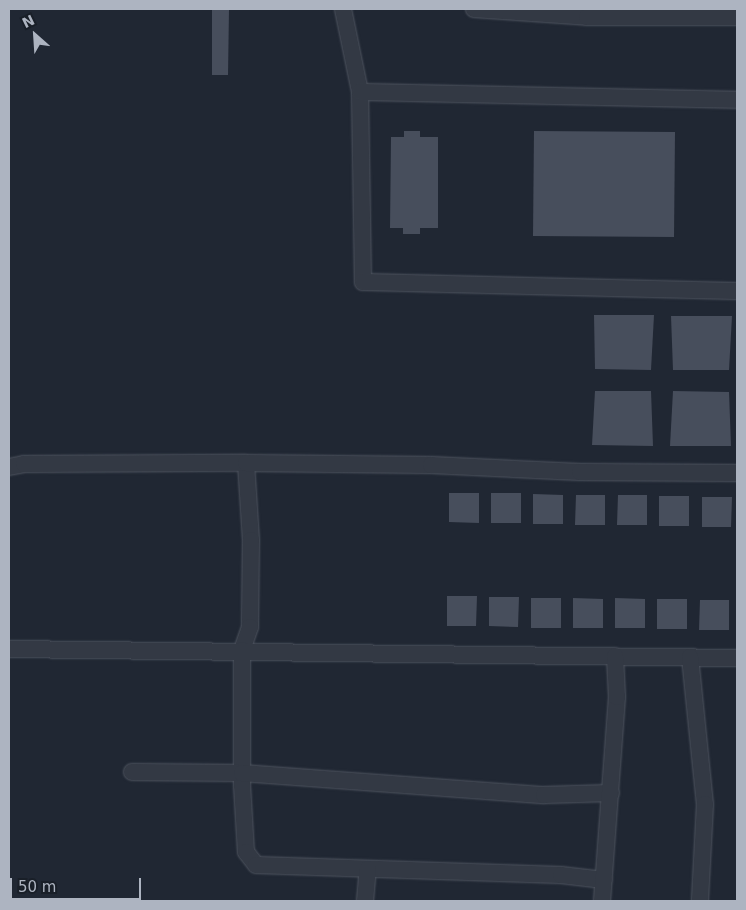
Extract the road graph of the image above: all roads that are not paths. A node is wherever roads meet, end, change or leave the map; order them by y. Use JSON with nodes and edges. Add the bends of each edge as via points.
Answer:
{"nodes":[{"id":1,"x":343,"y":9,"type":"edge"},
{"id":2,"x":474,"y":9,"type":"edge"},
{"id":3,"x":737,"y":17,"type":"edge"},
{"id":4,"x":360,"y":92,"type":"junction"},
{"id":5,"x":737,"y":100,"type":"edge"},
{"id":6,"x":737,"y":291,"type":"edge"},
{"id":7,"x":246,"y":463,"type":"junction"},
{"id":8,"x":9,"y":467,"type":"edge"},
{"id":9,"x":737,"y":473,"type":"edge"},
{"id":10,"x":9,"y":649,"type":"edge"},
{"id":11,"x":242,"y":650,"type":"junction"},
{"id":12,"x":615,"y":656,"type":"junction"},
{"id":13,"x":690,"y":657,"type":"junction"},
{"id":14,"x":737,"y":658,"type":"edge"},
{"id":15,"x":132,"y":772,"type":"dead end"},
{"id":16,"x":242,"y":772,"type":"junction"},
{"id":17,"x":611,"y":794,"type":"junction"},
{"id":18,"x":368,"y":869,"type":"junction"},
{"id":19,"x":604,"y":880,"type":"junction"},
{"id":20,"x":365,"y":901,"type":"edge"},
{"id":21,"x":602,"y":901,"type":"edge"},
{"id":22,"x":700,"y":901,"type":"edge"}],
"edges":[{"from":1,"to":4,"type":"street"},
{"from":2,"to":3,"type":"street","via":[[587,17]]},
{"from":4,"to":5,"type":"street"},
{"from":4,"to":6,"type":"street","via":[[363,282]]},
{"from":7,"to":8,"type":"street","via":[[24,464]]},
{"from":7,"to":9,"type":"street"},
{"from":7,"to":11,"type":"street","via":[[251,540],[250,627]]},
{"from":10,"to":11,"type":"street"},
{"from":11,"to":12,"type":"street"},
{"from":11,"to":16,"type":"street"},
{"from":12,"to":13,"type":"street"},
{"from":12,"to":17,"type":"street","via":[[617,697]]},
{"from":13,"to":14,"type":"street"},
{"from":13,"to":22,"type":"street","via":[[705,804]]},
{"from":15,"to":16,"type":"street"},
{"from":16,"to":17,"type":"street","via":[[544,795]]},
{"from":16,"to":18,"type":"street","via":[[246,852],[256,865]]},
{"from":17,"to":19,"type":"street"},
{"from":18,"to":19,"type":"street","via":[[561,875]]},
{"from":18,"to":20,"type":"street"},
{"from":19,"to":21,"type":"street"}]}
